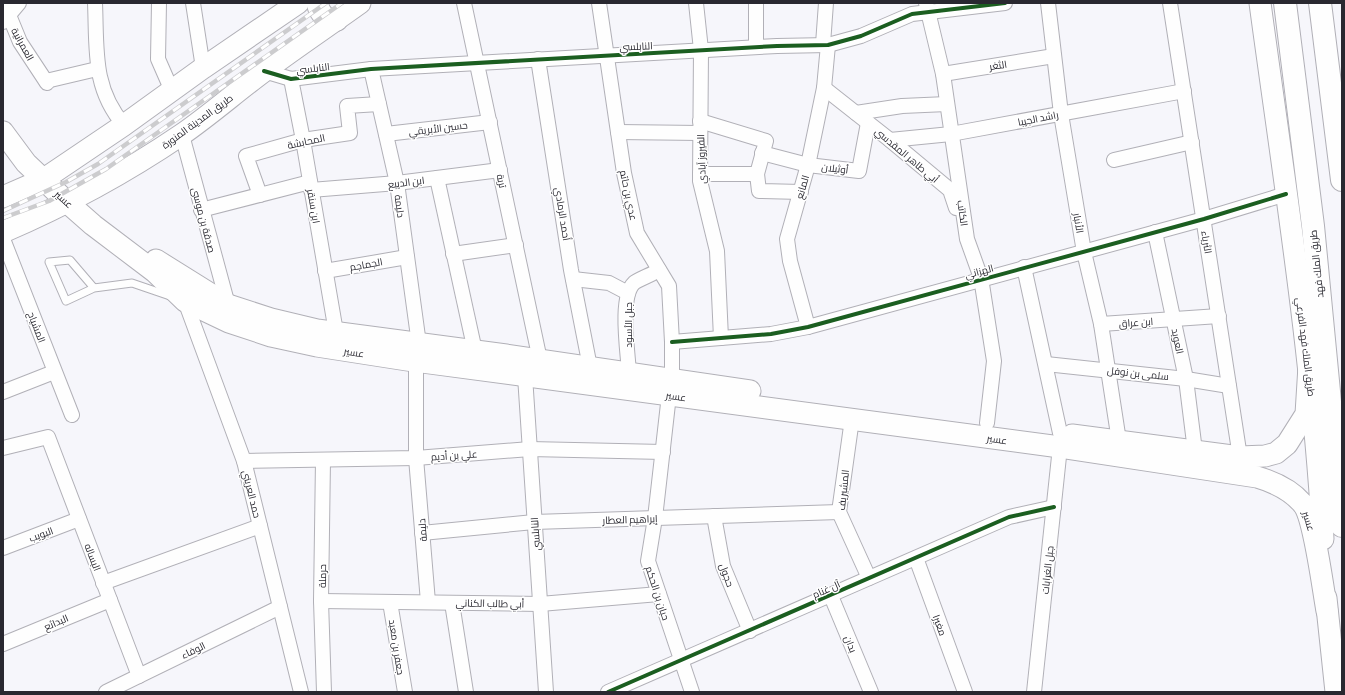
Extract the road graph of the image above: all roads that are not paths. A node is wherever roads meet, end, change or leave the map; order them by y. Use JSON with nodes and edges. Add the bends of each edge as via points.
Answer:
{"nodes":[{"id":1,"x":20,"y":3,"type":"edge"},
{"id":2,"x":95,"y":3,"type":"edge"},
{"id":3,"x":159,"y":3,"type":"edge"},
{"id":4,"x":193,"y":3,"type":"edge"},
{"id":5,"x":298,"y":3,"type":"edge"},
{"id":6,"x":317,"y":3,"type":"edge"},
{"id":7,"x":360,"y":3,"type":"edge"},
{"id":8,"x":464,"y":3,"type":"edge"},
{"id":9,"x":599,"y":3,"type":"edge"},
{"id":10,"x":696,"y":3,"type":"edge"},
{"id":11,"x":756,"y":3,"type":"edge"},
{"id":12,"x":826,"y":3,"type":"edge"},
{"id":13,"x":1005,"y":3,"type":"edge"},
{"id":14,"x":1048,"y":3,"type":"edge"},
{"id":15,"x":1170,"y":3,"type":"edge"},
{"id":16,"x":1260,"y":3,"type":"edge"},
{"id":17,"x":1285,"y":3,"type":"edge"},
{"id":18,"x":1320,"y":3,"type":"edge"},
{"id":19,"x":985,"y":4,"type":"edge"},
{"id":20,"x":926,"y":8,"type":"edge"},
{"id":21,"x":5,"y":14,"type":"edge"},
{"id":22,"x":337,"y":20,"type":"junction"},
{"id":23,"x":825,"y":44,"type":"junction"},
{"id":24,"x":756,"y":47,"type":"junction"},
{"id":25,"x":701,"y":50,"type":"junction"},
{"id":26,"x":606,"y":55,"type":"junction"},
{"id":27,"x":1054,"y":56,"type":"junction"},
{"id":28,"x":538,"y":60,"type":"junction"},
{"id":29,"x":478,"y":63,"type":"junction"},
{"id":30,"x":203,"y":68,"type":"junction"},
{"id":31,"x":97,"y":69,"type":"junction"},
{"id":32,"x":371,"y":69,"type":"junction"},
{"id":33,"x":264,"y":71,"type":"junction"},
{"id":34,"x":943,"y":74,"type":"junction"},
{"id":35,"x":291,"y":79,"type":"junction"},
{"id":36,"x":824,"y":88,"type":"junction"},
{"id":37,"x":172,"y":91,"type":"junction"},
{"id":38,"x":1184,"y":91,"type":"junction"},
{"id":39,"x":379,"y":104,"type":"junction"},
{"id":40,"x":947,"y":104,"type":"junction"},
{"id":41,"x":856,"y":113,"type":"junction"},
{"id":42,"x":1062,"y":114,"type":"junction"},
{"id":43,"x":3,"y":116,"type":"edge"},
{"id":44,"x":490,"y":122,"type":"junction"},
{"id":45,"x":868,"y":123,"type":"junction"},
{"id":46,"x":124,"y":125,"type":"junction"},
{"id":47,"x":700,"y":127,"type":"junction"},
{"id":48,"x":3,"y":132,"type":"edge"},
{"id":49,"x":618,"y":132,"type":"junction"},
{"id":50,"x":182,"y":134,"type":"junction"},
{"id":51,"x":386,"y":134,"type":"junction"},
{"id":52,"x":952,"y":134,"type":"junction"},
{"id":53,"x":303,"y":140,"type":"junction"},
{"id":54,"x":890,"y":140,"type":"junction"},
{"id":55,"x":1192,"y":142,"type":"junction"},
{"id":56,"x":762,"y":153,"type":"junction"},
{"id":57,"x":1114,"y":160,"type":"dead end"},
{"id":58,"x":808,"y":165,"type":"junction"},
{"id":59,"x":500,"y":170,"type":"junction"},
{"id":60,"x":700,"y":174,"type":"junction"},
{"id":61,"x":757,"y":174,"type":"junction"},
{"id":62,"x":48,"y":176,"type":"junction"},
{"id":63,"x":437,"y":178,"type":"junction"},
{"id":64,"x":1342,"y":180,"type":"edge"},
{"id":65,"x":397,"y":184,"type":"junction"},
{"id":66,"x":310,"y":186,"type":"junction"},
{"id":67,"x":801,"y":192,"type":"junction"},
{"id":68,"x":1286,"y":194,"type":"junction"},
{"id":69,"x":260,"y":195,"type":"junction"},
{"id":70,"x":3,"y":197,"type":"edge"},
{"id":71,"x":74,"y":199,"type":"junction"},
{"id":72,"x":202,"y":210,"type":"junction"},
{"id":73,"x":1204,"y":220,"type":"junction"},
{"id":74,"x":3,"y":232,"type":"edge"},
{"id":75,"x":1155,"y":232,"type":"junction"},
{"id":76,"x":3,"y":239,"type":"edge"},
{"id":77,"x":967,"y":239,"type":"junction"},
{"id":78,"x":516,"y":245,"type":"junction"},
{"id":79,"x":1084,"y":252,"type":"junction"},
{"id":80,"x":453,"y":254,"type":"junction"},
{"id":81,"x":407,"y":257,"type":"junction"},
{"id":82,"x":1024,"y":267,"type":"junction"},
{"id":83,"x":325,"y":270,"type":"junction"},
{"id":84,"x":659,"y":270,"type":"junction"},
{"id":85,"x":981,"y":278,"type":"junction"},
{"id":86,"x":573,"y":279,"type":"junction"},
{"id":87,"x":94,"y":288,"type":"junction"},
{"id":88,"x":628,"y":293,"type":"junction"},
{"id":89,"x":185,"y":301,"type":"junction"},
{"id":90,"x":228,"y":305,"type":"junction"},
{"id":91,"x":1219,"y":316,"type":"junction"},
{"id":92,"x":1173,"y":319,"type":"junction"},
{"id":93,"x":1101,"y":324,"type":"junction"},
{"id":94,"x":808,"y":327,"type":"junction"},
{"id":95,"x":336,"y":332,"type":"junction"},
{"id":96,"x":721,"y":338,"type":"junction"},
{"id":97,"x":672,"y":342,"type":"junction"},
{"id":98,"x":474,"y":351,"type":"junction"},
{"id":99,"x":417,"y":353,"type":"junction"},
{"id":100,"x":540,"y":360,"type":"junction"},
{"id":101,"x":1046,"y":364,"type":"junction"},
{"id":102,"x":1309,"y":366,"type":"junction"},
{"id":103,"x":590,"y":367,"type":"junction"},
{"id":104,"x":1108,"y":370,"type":"junction"},
{"id":105,"x":54,"y":372,"type":"junction"},
{"id":106,"x":629,"y":373,"type":"junction"},
{"id":107,"x":525,"y":376,"type":"junction"},
{"id":108,"x":1186,"y":379,"type":"junction"},
{"id":109,"x":1229,"y":386,"type":"junction"},
{"id":110,"x":670,"y":387,"type":"junction"},
{"id":111,"x":3,"y":392,"type":"edge"},
{"id":112,"x":72,"y":415,"type":"dead end"},
{"id":113,"x":852,"y":420,"type":"junction"},
{"id":114,"x":987,"y":423,"type":"junction"},
{"id":115,"x":1060,"y":440,"type":"junction"},
{"id":116,"x":1119,"y":441,"type":"junction"},
{"id":117,"x":3,"y":448,"type":"edge"},
{"id":118,"x":530,"y":449,"type":"junction"},
{"id":119,"x":1195,"y":451,"type":"junction"},
{"id":120,"x":663,"y":452,"type":"junction"},
{"id":121,"x":1240,"y":457,"type":"junction"},
{"id":122,"x":416,"y":458,"type":"junction"},
{"id":123,"x":323,"y":460,"type":"junction"},
{"id":124,"x":244,"y":462,"type":"junction"},
{"id":125,"x":1054,"y":507,"type":"junction"},
{"id":126,"x":839,"y":512,"type":"junction"},
{"id":127,"x":714,"y":516,"type":"junction"},
{"id":128,"x":655,"y":518,"type":"junction"},
{"id":129,"x":79,"y":520,"type":"junction"},
{"id":130,"x":534,"y":522,"type":"junction"},
{"id":131,"x":260,"y":526,"type":"junction"},
{"id":132,"x":1342,"y":526,"type":"edge"},
{"id":133,"x":422,"y":533,"type":"junction"},
{"id":134,"x":3,"y":548,"type":"edge"},
{"id":135,"x":916,"y":558,"type":"junction"},
{"id":136,"x":869,"y":578,"type":"junction"},
{"id":137,"x":103,"y":583,"type":"junction"},
{"id":138,"x":659,"y":594,"type":"junction"},
{"id":139,"x":831,"y":596,"type":"junction"},
{"id":140,"x":110,"y":600,"type":"junction"},
{"id":141,"x":321,"y":600,"type":"junction"},
{"id":142,"x":390,"y":602,"type":"junction"},
{"id":143,"x":428,"y":602,"type":"junction"},
{"id":144,"x":452,"y":603,"type":"junction"},
{"id":145,"x":540,"y":604,"type":"junction"},
{"id":146,"x":280,"y":607,"type":"junction"},
{"id":147,"x":1327,"y":611,"type":"junction"},
{"id":148,"x":750,"y":631,"type":"junction"},
{"id":149,"x":3,"y":644,"type":"edge"},
{"id":150,"x":680,"y":662,"type":"junction"},
{"id":151,"x":139,"y":676,"type":"junction"},
{"id":152,"x":106,"y":692,"type":"edge"},
{"id":153,"x":301,"y":692,"type":"edge"},
{"id":154,"x":324,"y":692,"type":"edge"},
{"id":155,"x":404,"y":692,"type":"edge"},
{"id":156,"x":466,"y":692,"type":"edge"},
{"id":157,"x":546,"y":692,"type":"edge"},
{"id":158,"x":608,"y":692,"type":"edge"},
{"id":159,"x":692,"y":692,"type":"edge"},
{"id":160,"x":871,"y":692,"type":"edge"},
{"id":161,"x":965,"y":692,"type":"edge"},
{"id":162,"x":1034,"y":692,"type":"edge"},
{"id":163,"x":1336,"y":692,"type":"edge"}],
"edges":[{"from":1,"to":21,"type":"street"},
{"from":2,"to":31,"type":"street"},
{"from":3,"to":37,"type":"street","via":[[158,58]]},
{"from":4,"to":30,"type":"street"},
{"from":5,"to":30,"type":"main road"},
{"from":6,"to":22,"type":"main road","via":[[322,15],[327,19]]},
{"from":7,"to":22,"type":"main road","name":"طريق المدينة المنورة"},
{"from":8,"to":29,"type":"street","name":"تربة"},
{"from":9,"to":26,"type":"street","name":"عدي بن حاتم"},
{"from":10,"to":25,"type":"street","name":"الفيروز آبادي"},
{"from":11,"to":24,"type":"street"},
{"from":12,"to":23,"type":"street","name":"المانع"},
{"from":13,"to":19,"type":"street","name":"النابلسي"},
{"from":14,"to":27,"type":"street","name":"الأنبار"},
{"from":15,"to":38,"type":"street","name":"الثرياء"},
{"from":16,"to":68,"type":"main road","name":"طريق الملك فهد الفرعي"},
{"from":17,"to":132,"type":"highway","name":"طريق الملك فهد","via":[[1313,226]]},
{"from":18,"to":64,"type":"highway"},
{"from":19,"to":20,"type":"street","name":"النابلسي"},
{"from":20,"to":23,"type":"street","name":"النابلسي","via":[[861,36]]},
{"from":20,"to":34,"type":"street","name":"الكاتب"},
{"from":21,"to":31,"type":"street","name":"العمرانية","via":[[46,82]]},
{"from":22,"to":33,"type":"main road","name":"طريق المدينة المنورة"},
{"from":23,"to":24,"type":"street","name":"النابلسي"},
{"from":23,"to":36,"type":"street","name":"المانع"},
{"from":24,"to":25,"type":"street","name":"النابلسي"},
{"from":25,"to":26,"type":"street","name":"النابلسي"},
{"from":25,"to":47,"type":"street","name":"الفيروز آبادي"},
{"from":26,"to":28,"type":"street","name":"النابلسي"},
{"from":26,"to":49,"type":"street","name":"عدي بن حاتم"},
{"from":27,"to":34,"type":"street","name":"الثغر"},
{"from":27,"to":42,"type":"street","name":"الأنبار"},
{"from":28,"to":29,"type":"street","name":"النابلسي"},
{"from":28,"to":86,"type":"street","name":"أحمد الرمادي"},
{"from":29,"to":32,"type":"street","name":"النابلسي"},
{"from":29,"to":44,"type":"street","name":"تربة"},
{"from":30,"to":37,"type":"main road"},
{"from":31,"to":46,"type":"street","via":[[104,92]]},
{"from":32,"to":35,"type":"street","name":"النابلسي"},
{"from":32,"to":39,"type":"street","name":"دليمة"},
{"from":33,"to":35,"type":"street","name":"النابلسي"},
{"from":33,"to":50,"type":"main road","name":"طريق المدينة المنورة"},
{"from":34,"to":40,"type":"street","name":"الكاتب"},
{"from":35,"to":53,"type":"street","name":"ابن سنقر"},
{"from":36,"to":41,"type":"street","name":"أبي طاهر المقدسي"},
{"from":36,"to":58,"type":"street","name":"المانع"},
{"from":37,"to":46,"type":"main road"},
{"from":38,"to":42,"type":"street","name":"راشد الجيبا"},
{"from":38,"to":55,"type":"street","name":"الثرياء"},
{"from":39,"to":51,"type":"street","name":"دليمة"},
{"from":39,"to":53,"type":"street","name":"المحابشة","via":[[347,106],[350,133]]},
{"from":40,"to":41,"type":"street","via":[[902,106]]},
{"from":40,"to":52,"type":"street","name":"الكاتب"},
{"from":41,"to":45,"type":"street","name":"أبي طاهر المقدسي"},
{"from":42,"to":52,"type":"street","name":"راشد الجيبا"},
{"from":42,"to":79,"type":"street","name":"الأنبار"},
{"from":43,"to":62,"type":"main road","name":"عسير"},
{"from":44,"to":51,"type":"street","name":"حسين الأبريقي"},
{"from":44,"to":59,"type":"street","name":"تربة"},
{"from":45,"to":54,"type":"street","name":"أبي طاهر المقدسي"},
{"from":45,"to":58,"type":"street","name":"أوثيلان","via":[[859,171]]},
{"from":46,"to":62,"type":"main road"},
{"from":47,"to":49,"type":"street"},
{"from":47,"to":56,"type":"street","via":[[766,141]]},
{"from":47,"to":60,"type":"street","name":"الفيروز آبادي"},
{"from":48,"to":62,"type":"main road","name":"عسير","via":[[26,163]]},
{"from":49,"to":84,"type":"street","name":"عدي بن حاتم","via":[[637,233]]},
{"from":50,"to":71,"type":"main road","name":"طريق المدينة المنورة"},
{"from":50,"to":72,"type":"street","name":"صدقة بن موسى"},
{"from":51,"to":65,"type":"street","name":"دليمة"},
{"from":52,"to":54,"type":"street","name":"راشد الجيبا"},
{"from":52,"to":77,"type":"street","name":"الكاتب"},
{"from":53,"to":66,"type":"street","name":"ابن سنقر"},
{"from":53,"to":69,"type":"street","name":"المحابشة","via":[[246,156]]},
{"from":54,"to":77,"type":"street","name":"أبي طاهر المقدسي","via":[[950,190]]},
{"from":55,"to":57,"type":"street"},
{"from":55,"to":73,"type":"street","name":"الثرياء"},
{"from":56,"to":58,"type":"street","name":"أوثيلان"},
{"from":56,"to":61,"type":"street"},
{"from":58,"to":67,"type":"street","name":"المانع"},
{"from":59,"to":63,"type":"street","name":"ابن الديبع"},
{"from":59,"to":78,"type":"street","name":"تربة"},
{"from":60,"to":61,"type":"street"},
{"from":60,"to":96,"type":"street","name":"الفيروز آبادي","via":[[717,251]]},
{"from":61,"to":67,"type":"street","via":[[758,191]]},
{"from":62,"to":70,"type":"main road"},
{"from":62,"to":71,"type":"main road","name":"عسير"},
{"from":63,"to":65,"type":"street","name":"ابن الديبع"},
{"from":63,"to":80,"type":"street"},
{"from":65,"to":66,"type":"street","name":"ابن الديبع"},
{"from":65,"to":81,"type":"street","name":"دليمة"},
{"from":66,"to":69,"type":"street","name":"ابن الديبع"},
{"from":66,"to":83,"type":"street","name":"ابن سنقر"},
{"from":67,"to":94,"type":"street","name":"المانع","via":[[787,239],[790,261]]},
{"from":68,"to":73,"type":"street","name":"الهزاني"},
{"from":68,"to":102,"type":"main road","name":"طريق الملك فهد الفرعي"},
{"from":69,"to":72,"type":"street","name":"ابن الديبع"},
{"from":71,"to":74,"type":"main road","name":"طريق المدينة المنورة"},
{"from":71,"to":89,"type":"main road","name":"عسير","via":[[93,225],[155,272]]},
{"from":71,"to":90,"type":"main road","name":"عسير","via":[[154,259]]},
{"from":72,"to":90,"type":"street","name":"صدقة بن موسى"},
{"from":73,"to":75,"type":"street","name":"الهزاني"},
{"from":73,"to":91,"type":"street","name":"الثرياء"},
{"from":75,"to":79,"type":"street","name":"الهزاني"},
{"from":75,"to":92,"type":"street","name":"العويد"},
{"from":76,"to":105,"type":"street","name":"المشياح"},
{"from":77,"to":85,"type":"street","name":"الكاتب"},
{"from":78,"to":80,"type":"street"},
{"from":78,"to":100,"type":"street","name":"تربة"},
{"from":79,"to":82,"type":"street","name":"الهزاني"},
{"from":79,"to":93,"type":"street","name":"الأنبار"},
{"from":80,"to":98,"type":"street"},
{"from":81,"to":83,"type":"street","name":"الجماجم"},
{"from":81,"to":99,"type":"street","name":"دليمة"},
{"from":82,"to":85,"type":"street","name":"الهزاني"},
{"from":82,"to":101,"type":"street","name":"جبل الغرابات"},
{"from":83,"to":95,"type":"street","name":"ابن سنقر"},
{"from":84,"to":88,"type":"street","name":"جبل الأسود","via":[[635,282]]},
{"from":84,"to":97,"type":"street","name":"عدي بن حاتم","via":[[668,286]]},
{"from":85,"to":94,"type":"street","name":"الهزاني"},
{"from":85,"to":114,"type":"street","name":"الكاتب","via":[[994,361]]},
{"from":86,"to":88,"type":"street","via":[[609,283]]},
{"from":86,"to":103,"type":"street","name":"أحمد الرمادي"},
{"from":87,"to":87,"type":"lane","via":[[66,300],[49,262],[70,260]]},
{"from":87,"to":89,"type":"lane","via":[[132,282]]},
{"from":88,"to":106,"type":"street","name":"جبل الأسود","via":[[626,310]]},
{"from":89,"to":99,"type":"main road","name":"عسير","via":[[229,322],[271,336],[317,346]]},
{"from":89,"to":124,"type":"street","name":"حمد العريني"},
{"from":90,"to":95,"type":"main road","name":"عسير","via":[[271,319]]},
{"from":91,"to":92,"type":"street","name":"ابن عراق"},
{"from":91,"to":109,"type":"street","name":"الثرياء"},
{"from":92,"to":93,"type":"street","name":"ابن عراق"},
{"from":92,"to":108,"type":"street","name":"العويد"},
{"from":93,"to":104,"type":"street","name":"الأنبار"},
{"from":94,"to":96,"type":"street","name":"الهزاني","via":[[771,334]]},
{"from":95,"to":99,"type":"main road","name":"عسير"},
{"from":96,"to":97,"type":"street","name":"الهزاني"},
{"from":97,"to":110,"type":"street","name":"عدي بن حاتم"},
{"from":98,"to":99,"type":"main road","name":"عسير"},
{"from":98,"to":100,"type":"main road","name":"عسير"},
{"from":99,"to":107,"type":"main road","name":"عسير"},
{"from":99,"to":122,"type":"street","name":"دليمة"},
{"from":100,"to":103,"type":"main road","name":"عسير"},
{"from":101,"to":104,"type":"street","name":"سلمى بن نوفل"},
{"from":101,"to":115,"type":"street","name":"جبل الغرابات"},
{"from":102,"to":121,"type":"main road","name":"عسير","via":[[1306,414],[1287,444],[1276,453]]},
{"from":102,"to":147,"type":"main road","name":"طريق الملك فهد الفرعي","via":[[1318,458]]},
{"from":103,"to":106,"type":"main road","name":"عسير"},
{"from":104,"to":108,"type":"street","name":"سلمى بن نوفل"},
{"from":104,"to":116,"type":"street","name":"الأنبار"},
{"from":105,"to":111,"type":"street"},
{"from":105,"to":112,"type":"street","name":"المشياح"},
{"from":106,"to":110,"type":"main road","name":"عسير"},
{"from":107,"to":110,"type":"main road","name":"عسير"},
{"from":107,"to":118,"type":"street","name":"النابلسي"},
{"from":108,"to":109,"type":"street","name":"سلمى بن نوفل"},
{"from":108,"to":119,"type":"street","name":"العويد"},
{"from":109,"to":121,"type":"street","name":"الثرياء"},
{"from":110,"to":113,"type":"main road","name":"عسير"},
{"from":110,"to":114,"type":"main road","name":"عسير"},
{"from":110,"to":120,"type":"street","name":"حبان بن الحكم"},
{"from":113,"to":115,"type":"main road","name":"عسير"},
{"from":113,"to":126,"type":"street","name":"المشيريف"},
{"from":114,"to":115,"type":"main road","name":"عسير"},
{"from":115,"to":116,"type":"main road","name":"عسير"},
{"from":115,"to":125,"type":"street","name":"جبل الغرابات"},
{"from":115,"to":147,"type":"main road","name":"عسير","via":[[1257,477],[1275,483],[1304,504],[1312,528]]},
{"from":116,"to":119,"type":"main road","name":"عسير"},
{"from":117,"to":129,"type":"street","name":"البساله","via":[[48,437]]},
{"from":118,"to":120,"type":"street","name":"علي بن أديم"},
{"from":118,"to":122,"type":"street","name":"علي بن أديم"},
{"from":118,"to":130,"type":"street","name":"النابلسي"},
{"from":119,"to":121,"type":"main road","name":"عسير"},
{"from":120,"to":128,"type":"street","name":"حبان بن الحكم"},
{"from":122,"to":123,"type":"street","name":"علي بن أديم"},
{"from":122,"to":133,"type":"street","name":"دليمة"},
{"from":123,"to":124,"type":"street","name":"علي بن أديم"},
{"from":123,"to":141,"type":"street","name":"حرملة"},
{"from":124,"to":131,"type":"street","name":"حمد العريني"},
{"from":125,"to":135,"type":"street","name":"آل غنام","via":[[1009,517]]},
{"from":125,"to":162,"type":"street","name":"جبل الغرابات"},
{"from":126,"to":127,"type":"street","name":"إبراهيم العطار"},
{"from":126,"to":136,"type":"street","name":"المشيريف"},
{"from":127,"to":128,"type":"street","name":"إبراهيم العطار"},
{"from":127,"to":148,"type":"street","name":"حجول","via":[[723,566]]},
{"from":128,"to":130,"type":"street","name":"إبراهيم العطار"},
{"from":128,"to":138,"type":"street","name":"حبان بن الحكم","via":[[648,561]]},
{"from":129,"to":134,"type":"street","name":"البويب"},
{"from":129,"to":137,"type":"street","name":"البساله"},
{"from":130,"to":133,"type":"street","name":"إبراهيم العطار"},
{"from":130,"to":145,"type":"street","name":"النابلسي"},
{"from":131,"to":137,"type":"street"},
{"from":131,"to":146,"type":"street","name":"حمد العريني"},
{"from":133,"to":143,"type":"street","name":"دليمة"},
{"from":135,"to":136,"type":"street","name":"آل غنام"},
{"from":135,"to":161,"type":"street","name":"مغيرا"},
{"from":136,"to":139,"type":"street","name":"آل غنام"},
{"from":137,"to":140,"type":"street","name":"البساله"},
{"from":138,"to":145,"type":"street","name":"أبي طالب الكناني"},
{"from":138,"to":150,"type":"street","name":"حبان بن الحكم"},
{"from":139,"to":148,"type":"street","name":"آل غنام"},
{"from":139,"to":160,"type":"street","name":"بدان"},
{"from":140,"to":149,"type":"street","name":"البدائع"},
{"from":140,"to":151,"type":"street","name":"البساله"},
{"from":141,"to":142,"type":"street","name":"أبي طالب الكناني"},
{"from":141,"to":154,"type":"street","name":"حرملة"},
{"from":142,"to":143,"type":"street","name":"أبي طالب الكناني"},
{"from":142,"to":155,"type":"street","name":"جعفر بن معبد"},
{"from":143,"to":144,"type":"street","name":"أبي طالب الكناني"},
{"from":144,"to":145,"type":"street","name":"أبي طالب الكناني"},
{"from":144,"to":156,"type":"street"},
{"from":145,"to":157,"type":"street","name":"النابلسي"},
{"from":146,"to":151,"type":"street","name":"الوفاء"},
{"from":146,"to":153,"type":"street","name":"حمد العريني"},
{"from":147,"to":163,"type":"main road","name":"طريق الملك فهد الفرعي"},
{"from":148,"to":150,"type":"street","name":"آل غنام"},
{"from":150,"to":158,"type":"street","name":"آل غنام"},
{"from":150,"to":159,"type":"street","name":"حبان بن الحكم"},
{"from":151,"to":152,"type":"street","name":"الوفاء"}]}
